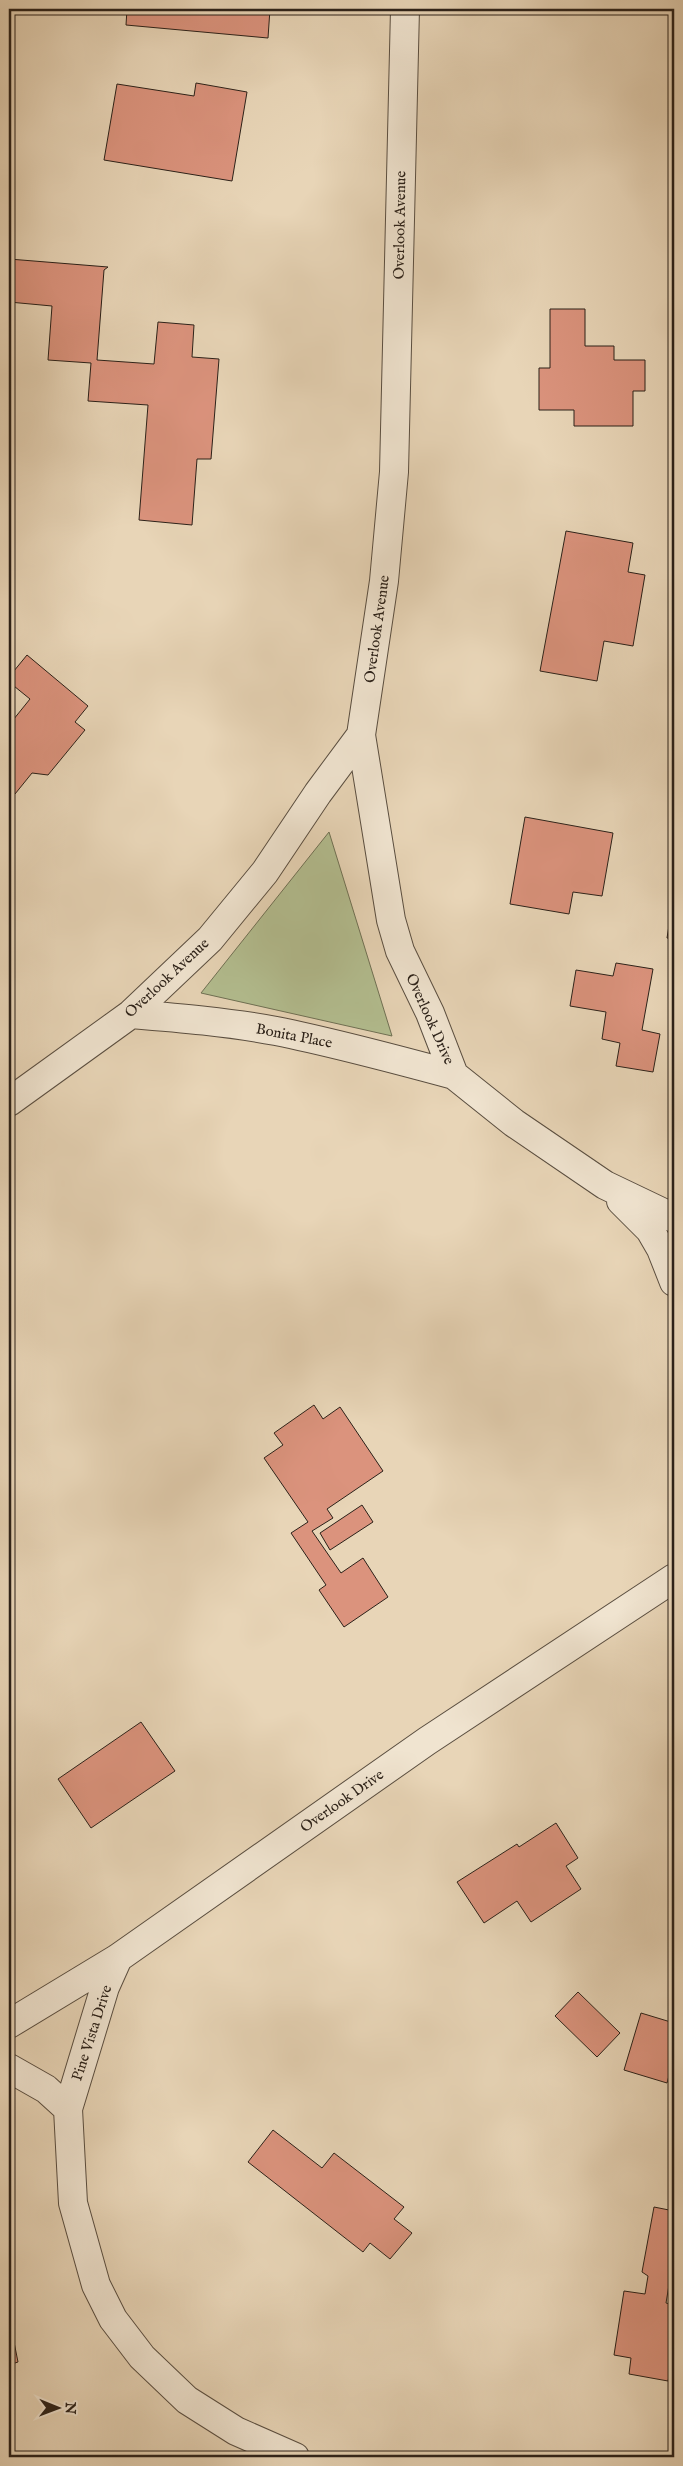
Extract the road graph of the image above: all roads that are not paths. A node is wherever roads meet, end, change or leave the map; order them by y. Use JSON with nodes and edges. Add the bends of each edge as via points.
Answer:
{"nodes":[{"id":1,"x":405,"y":9,"type":"edge"},
{"id":2,"x":361,"y":736,"type":"junction"},
{"id":3,"x":132,"y":1014,"type":"junction"},
{"id":4,"x":454,"y":1075,"type":"junction"},
{"id":5,"x":9,"y":1102,"type":"edge"},
{"id":6,"x":605,"y":1185,"type":"junction"},
{"id":7,"x":674,"y":1218,"type":"edge"},
{"id":8,"x":674,"y":1282,"type":"edge"},
{"id":9,"x":674,"y":1578,"type":"edge"},
{"id":10,"x":118,"y":1958,"type":"junction"},
{"id":11,"x":9,"y":2024,"type":"edge"},
{"id":12,"x":9,"y":2068,"type":"edge"},
{"id":13,"x":68,"y":2109,"type":"junction"},
{"id":14,"x":295,"y":2457,"type":"edge"}],
"edges":[{"from":1,"to":2,"type":"street","name":"Overlook Avenue","via":[[394,472],[384,581]]},
{"from":2,"to":3,"type":"street","name":"Overlook Avenue","via":[[318,792],[266,872],[216,932]]},
{"from":2,"to":4,"type":"street","name":"Overlook Drive","via":[[391,920],[400,951],[430,1013]]},
{"from":3,"to":4,"type":"street","name":"Bonita Place","via":[[213,1021],[274,1031]]},
{"from":3,"to":5,"type":"street","name":"Overlook Avenue"},
{"from":4,"to":6,"type":"street","name":"Overlook Drive","via":[[514,1123]]},
{"from":6,"to":7,"type":"street","name":"Overlook Drive"},
{"from":6,"to":8,"type":"street","via":[[650,1230]]},
{"from":9,"to":10,"type":"street","name":"Overlook Drive","via":[[427,1741]]},
{"from":10,"to":11,"type":"street","name":"Overlook Drive"},
{"from":10,"to":13,"type":"street","name":"Pine Vista Drive","via":[[105,1988]]},
{"from":12,"to":13,"type":"street","via":[[46,2089]]},
{"from":13,"to":14,"type":"street","name":"Pine Vista Drive","via":[[73,2203],[96,2285],[113,2319],[142,2357],[187,2400],[236,2431]]}]}
